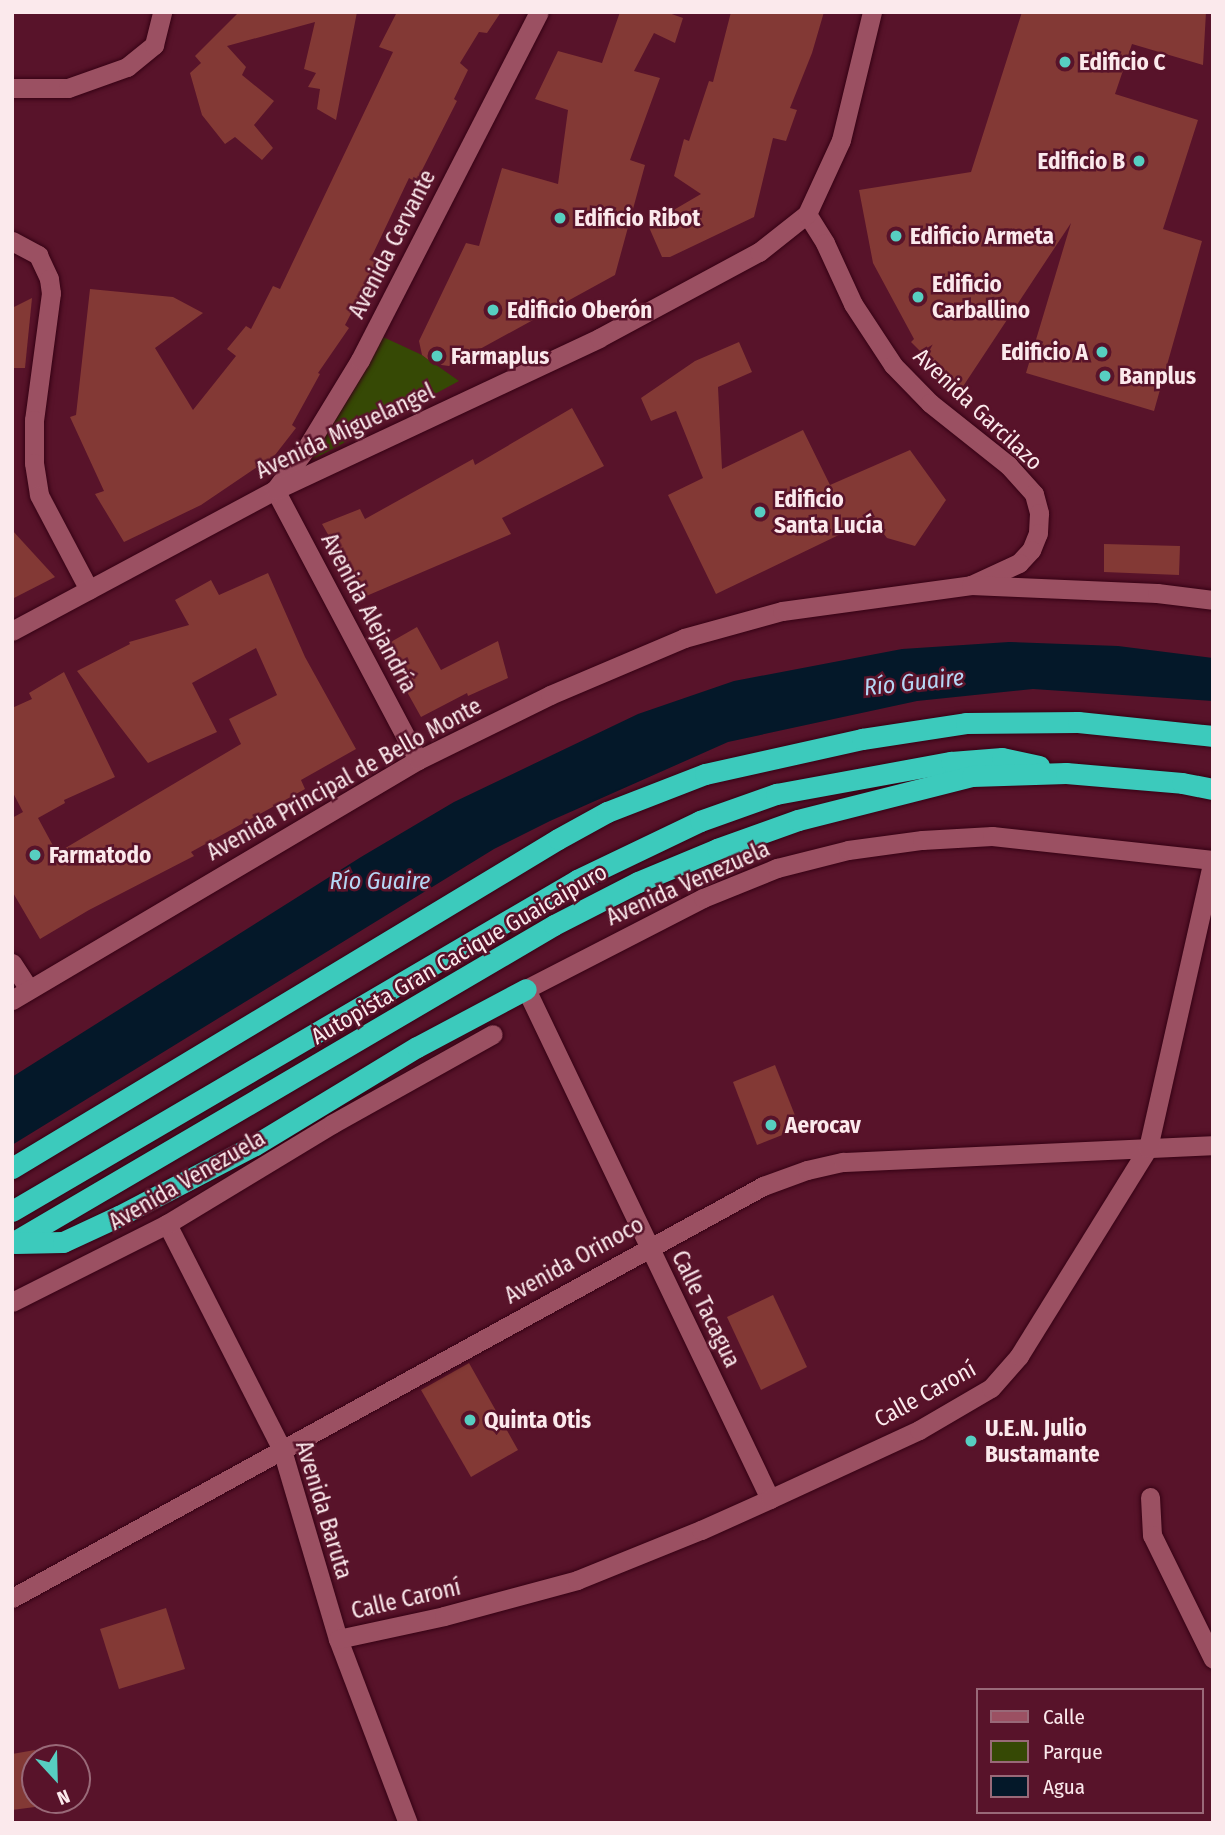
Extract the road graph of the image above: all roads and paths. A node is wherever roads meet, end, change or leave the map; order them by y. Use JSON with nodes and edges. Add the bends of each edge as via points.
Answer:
{"nodes":[{"id":1,"x":162,"y":12,"type":"edge"},
{"id":2,"x":539,"y":12,"type":"edge"},
{"id":3,"x":872,"y":12,"type":"edge"},
{"id":4,"x":12,"y":88,"type":"edge"},
{"id":5,"x":807,"y":214,"type":"junction"},
{"id":6,"x":12,"y":241,"type":"edge"},
{"id":7,"x":275,"y":489,"type":"junction"},
{"id":8,"x":971,"y":585,"type":"junction"},
{"id":9,"x":89,"y":590,"type":"junction"},
{"id":10,"x":1213,"y":600,"type":"edge"},
{"id":11,"x":12,"y":631,"type":"edge"},
{"id":12,"x":1213,"y":736,"type":"edge"},
{"id":13,"x":418,"y":760,"type":"junction"},
{"id":14,"x":1066,"y":773,"type":"junction"},
{"id":15,"x":1213,"y":789,"type":"edge"},
{"id":16,"x":1213,"y":860,"type":"edge"},
{"id":17,"x":12,"y":963,"type":"edge"},
{"id":18,"x":526,"y":989,"type":"junction"},
{"id":19,"x":20,"y":995,"type":"edge"},
{"id":20,"x":493,"y":1034,"type":"dead end"},
{"id":21,"x":1213,"y":1145,"type":"edge"},
{"id":22,"x":1148,"y":1148,"type":"junction"},
{"id":23,"x":12,"y":1168,"type":"edge"},
{"id":24,"x":12,"y":1211,"type":"edge"},
{"id":25,"x":167,"y":1224,"type":"junction"},
{"id":26,"x":13,"y":1243,"type":"edge"},
{"id":27,"x":649,"y":1247,"type":"junction"},
{"id":28,"x":12,"y":1302,"type":"edge"},
{"id":29,"x":282,"y":1450,"type":"junction"},
{"id":30,"x":1150,"y":1497,"type":"dead end"},
{"id":31,"x":770,"y":1499,"type":"junction"},
{"id":32,"x":12,"y":1598,"type":"edge"},
{"id":33,"x":338,"y":1640,"type":"junction"},
{"id":34,"x":1213,"y":1659,"type":"edge"},
{"id":35,"x":408,"y":1823,"type":"edge"}],
"edges":[{"from":1,"to":4,"type":"street","via":[[154,45],[127,67],[68,88]]},
{"from":2,"to":7,"type":"street","name":"Avenida Cervante","via":[[360,360],[307,447]]},
{"from":3,"to":5,"type":"street","via":[[841,140]]},
{"from":5,"to":7,"type":"street","name":"Avenida Miguelangel","via":[[759,252],[600,338]]},
{"from":5,"to":8,"type":"street","name":"Avenida Garcilazo","via":[[853,304],[893,365],[1034,494],[1038,533],[1031,550],[1019,563]]},
{"from":6,"to":9,"type":"street","via":[[38,255],[51,293],[34,420],[39,495]]},
{"from":7,"to":9,"type":"street","name":"Avenida Miguelangel"},
{"from":7,"to":13,"type":"street","name":"Avenida Alejandría"},
{"from":8,"to":10,"type":"street","name":"Avenida Principal de Bello Monte","via":[[1157,593]]},
{"from":8,"to":13,"type":"street","name":"Avenida Principal de Bello Monte","via":[[782,611],[684,638],[550,695]]},
{"from":9,"to":11,"type":"street","name":"Avenida Miguelangel"},
{"from":12,"to":23,"type":"highway","name":"Autopista Gran Cacique Guaicaipuro","via":[[1078,723],[965,723],[862,739],[705,774],[607,813],[558,839]]},
{"from":13,"to":19,"type":"street","name":"Avenida Principal de Bello Monte"},
{"from":14,"to":15,"type":"highway","name":"Autopista Gran Cacique Guaicaipuro"},
{"from":14,"to":24,"type":"highway","via":[[1002,758],[950,762],[776,794],[700,821],[577,880]]},
{"from":14,"to":26,"type":"highway","name":"Autopista Gran Cacique Guaicaipuro","via":[[972,776],[873,800],[798,820],[638,882],[554,925]]},
{"from":16,"to":18,"type":"street","name":"Avenida Venezuela","via":[[992,836],[848,850],[777,868],[703,898]]},
{"from":16,"to":22,"type":"street","name":"Calle Caroní"},
{"from":17,"to":19,"type":"street"},
{"from":18,"to":26,"type":"highway","via":[[417,1047],[255,1145],[119,1216],[63,1242]]},
{"from":18,"to":27,"type":"street","name":"Calle Tacagua"},
{"from":20,"to":25,"type":"street","name":"Avenida Venezuela"},
{"from":21,"to":22,"type":"street","name":"Avenida Orinoco"},
{"from":22,"to":27,"type":"street","name":"Avenida Orinoco","via":[[842,1162],[763,1186]]},
{"from":22,"to":31,"type":"street","name":"Calle Caroní","via":[[1019,1356],[991,1388],[919,1430]]},
{"from":25,"to":28,"type":"street","name":"Avenida Venezuela"},
{"from":25,"to":29,"type":"street","name":"Avenida Baruta"},
{"from":27,"to":29,"type":"street","name":"Avenida Orinoco"},
{"from":27,"to":31,"type":"street","name":"Calle Tacagua"},
{"from":29,"to":32,"type":"street","name":"Avenida Orinoco"},
{"from":29,"to":33,"type":"street","name":"Avenida Baruta"},
{"from":30,"to":34,"type":"street","via":[[1152,1535]]},
{"from":31,"to":33,"type":"street","name":"Calle Caroní","via":[[577,1580]]},
{"from":33,"to":35,"type":"street","name":"Avenida Baruta"}]}
